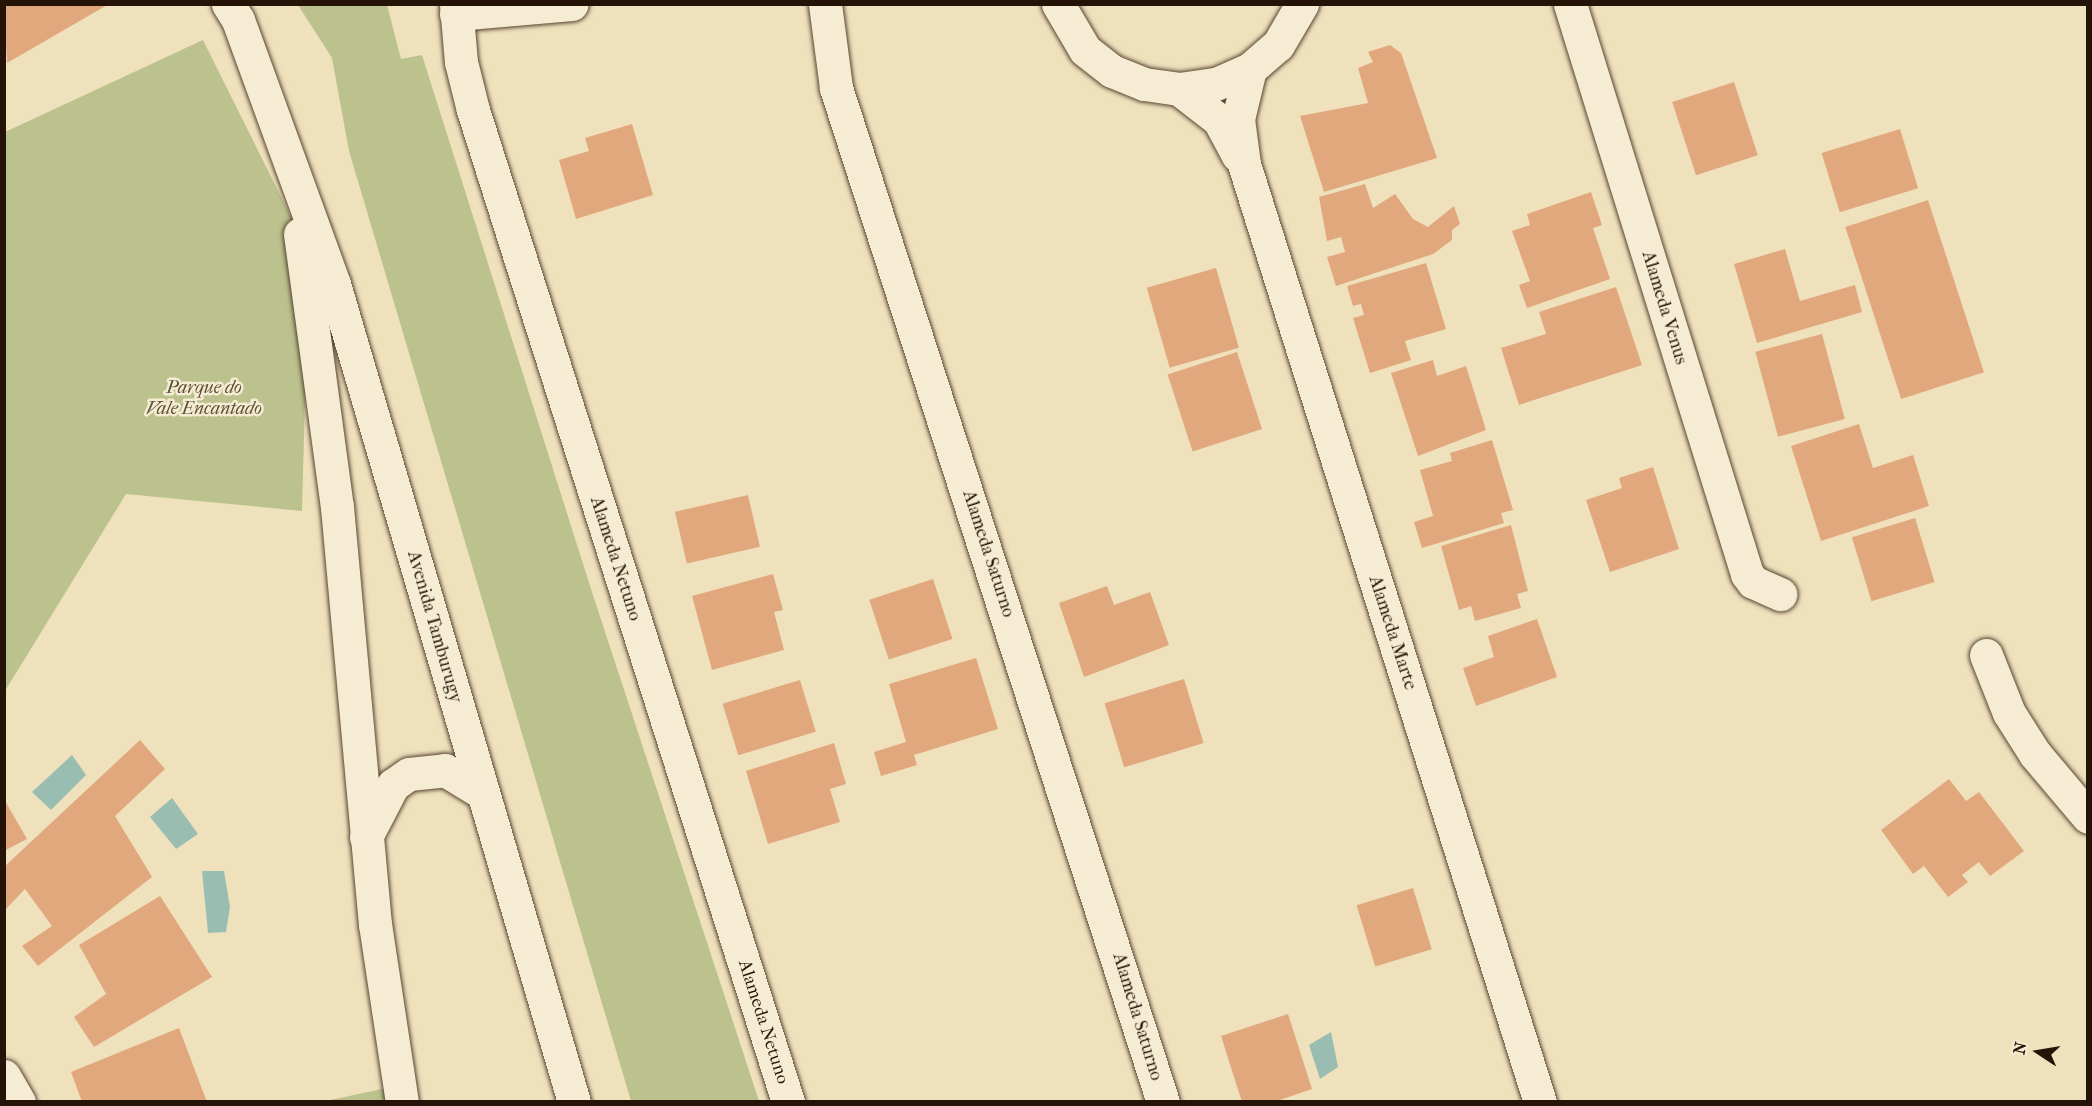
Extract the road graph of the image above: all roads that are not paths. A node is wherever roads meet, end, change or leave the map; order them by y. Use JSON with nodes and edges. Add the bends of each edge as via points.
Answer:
{"nodes":[{"id":1,"x":228,"y":4,"type":"edge"},
{"id":2,"x":572,"y":4,"type":"edge"},
{"id":3,"x":825,"y":4,"type":"edge"},
{"id":4,"x":1570,"y":4,"type":"edge"},
{"id":5,"x":1302,"y":8,"type":"edge"},
{"id":6,"x":456,"y":9,"type":"edge"},
{"id":7,"x":1055,"y":10,"type":"edge"},
{"id":8,"x":1250,"y":69,"type":"junction"},
{"id":9,"x":1179,"y":89,"type":"junction"},
{"id":10,"x":287,"y":156,"type":"junction"},
{"id":11,"x":1244,"y":164,"type":"junction"},
{"id":12,"x":1779,"y":594,"type":"dead end"},
{"id":13,"x":1986,"y":655,"type":"dead end"},
{"id":14,"x":481,"y":792,"type":"junction"},
{"id":15,"x":2088,"y":818,"type":"edge"},
{"id":16,"x":365,"y":840,"type":"junction"},
{"id":17,"x":402,"y":1101,"type":"edge"},
{"id":18,"x":574,"y":1101,"type":"edge"},
{"id":19,"x":788,"y":1101,"type":"edge"},
{"id":20,"x":1163,"y":1101,"type":"edge"},
{"id":21,"x":1540,"y":1101,"type":"edge"}],
"edges":[{"from":1,"to":10,"type":"street","name":"Avenida Tamburugy"},
{"from":2,"to":6,"type":"street"},
{"from":3,"to":20,"type":"street","name":"Alameda Saturno","via":[[836,88]]},
{"from":4,"to":12,"type":"street","name":"Alameda Venus","via":[[1747,574],[1753,582]]},
{"from":5,"to":8,"type":"street","via":[[1278,45]]},
{"from":6,"to":19,"type":"street","name":"Alameda Netuno","via":[[473,110]]},
{"from":7,"to":9,"type":"street","via":[[1085,50],[1113,71],[1144,84]]},
{"from":8,"to":9,"type":"street","via":[[1216,84]]},
{"from":8,"to":11,"type":"street","name":"Alameda Marte","via":[[1238,118]]},
{"from":9,"to":11,"type":"street","name":"Alameda Marte","via":[[1219,120]]},
{"from":10,"to":14,"type":"street","name":"Avenida Tamburugy","via":[[334,284]]},
{"from":10,"to":16,"type":"street","name":"Avenida Tamburugy","via":[[337,507]]},
{"from":11,"to":21,"type":"street","name":"Alameda Marte"},
{"from":13,"to":15,"type":"street","via":[[2014,721]]},
{"from":14,"to":16,"type":"street","via":[[445,770],[409,774],[393,785]]},
{"from":14,"to":18,"type":"street","name":"Avenida Tamburugy"},
{"from":16,"to":17,"type":"street","name":"Avenida Tamburugy"}]}
